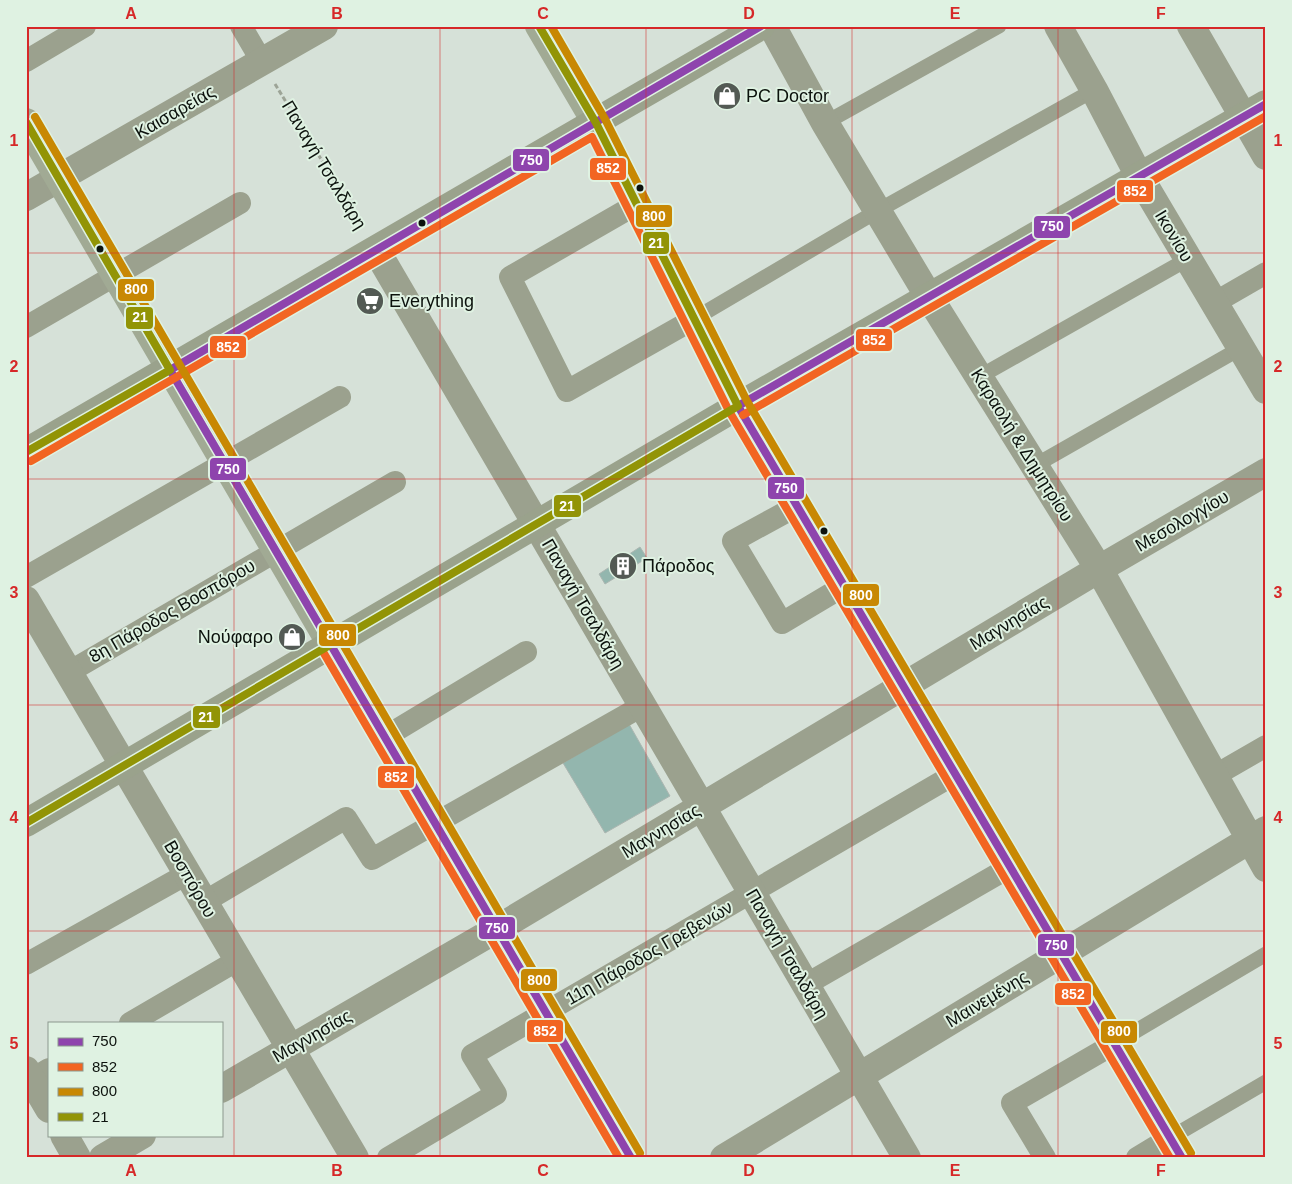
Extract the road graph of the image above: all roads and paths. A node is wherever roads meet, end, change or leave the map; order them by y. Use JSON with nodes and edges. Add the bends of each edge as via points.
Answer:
{"nodes":[{"id":1,"x":85,"y":26,"type":"edge"},
{"id":2,"x":241,"y":26,"type":"edge"},
{"id":3,"x":324,"y":26,"type":"edge"},
{"id":4,"x":539,"y":26,"type":"edge"},
{"id":5,"x":761,"y":26,"type":"edge"},
{"id":6,"x":772,"y":26,"type":"edge"},
{"id":7,"x":999,"y":26,"type":"edge"},
{"id":8,"x":1190,"y":26,"type":"edge"},
{"id":9,"x":1064,"y":28,"type":"edge"},
{"id":10,"x":26,"y":61,"type":"edge"},
{"id":11,"x":262,"y":62,"type":"junction"},
{"id":12,"x":1094,"y":90,"type":"junction"},
{"id":13,"x":1254,"y":110,"type":"edge"},
{"id":14,"x":26,"y":122,"type":"edge"},
{"id":15,"x":596,"y":123,"type":"junction"},
{"id":16,"x":826,"y":123,"type":"junction"},
{"id":17,"x":1266,"y":156,"type":"edge"},
{"id":18,"x":1139,"y":176,"type":"junction"},
{"id":19,"x":59,"y":178,"type":"junction"},
{"id":20,"x":26,"y":197,"type":"edge"},
{"id":21,"x":240,"y":204,"type":"dead end"},
{"id":22,"x":637,"y":204,"type":"junction"},
{"id":23,"x":879,"y":210,"type":"junction"},
{"id":24,"x":376,"y":250,"type":"junction"},
{"id":25,"x":1188,"y":259,"type":"junction"},
{"id":26,"x":1266,"y":273,"type":"edge"},
{"id":27,"x":116,"y":276,"type":"junction"},
{"id":28,"x":929,"y":296,"type":"junction"},
{"id":29,"x":1214,"y":303,"type":"junction"},
{"id":30,"x":694,"y":320,"type":"junction"},
{"id":31,"x":26,"y":327,"type":"edge"},
{"id":32,"x":1241,"y":348,"type":"junction"},
{"id":33,"x":170,"y":370,"type":"junction"},
{"id":34,"x":979,"y":377,"type":"junction"},
{"id":35,"x":1266,"y":390,"type":"edge"},
{"id":36,"x":340,"y":397,"type":"dead end"},
{"id":37,"x":738,"y":406,"type":"junction"},
{"id":38,"x":26,"y":452,"type":"edge"},
{"id":39,"x":226,"y":464,"type":"junction"},
{"id":40,"x":1034,"y":466,"type":"junction"},
{"id":41,"x":1266,"y":472,"type":"edge"},
{"id":42,"x":395,"y":482,"type":"dead end"},
{"id":43,"x":797,"y":506,"type":"junction"},
{"id":44,"x":536,"y":524,"type":"junction"},
{"id":45,"x":276,"y":550,"type":"junction"},
{"id":46,"x":1099,"y":569,"type":"junction"},
{"id":47,"x":26,"y":577,"type":"edge"},
{"id":48,"x":844,"y":586,"type":"junction"},
{"id":49,"x":26,"y":600,"type":"edge"},
{"id":50,"x":34,"y":631,"type":"edge"},
{"id":51,"x":331,"y":645,"type":"junction"},
{"id":52,"x":526,"y":652,"type":"dead end"},
{"id":53,"x":68,"y":672,"type":"junction"},
{"id":54,"x":903,"y":686,"type":"junction"},
{"id":55,"x":642,"y":706,"type":"junction"},
{"id":56,"x":385,"y":737,"type":"junction"},
{"id":57,"x":1266,"y":746,"type":"edge"},
{"id":58,"x":124,"y":766,"type":"junction"},
{"id":59,"x":955,"y":774,"type":"junction"},
{"id":60,"x":1214,"y":776,"type":"junction"},
{"id":61,"x":701,"y":807,"type":"junction"},
{"id":62,"x":26,"y":823,"type":"edge"},
{"id":63,"x":436,"y":824,"type":"junction"},
{"id":64,"x":1257,"y":835,"type":"edge"},
{"id":65,"x":1010,"y":867,"type":"junction"},
{"id":66,"x":1266,"y":868,"type":"edge"},
{"id":67,"x":187,"y":874,"type":"junction"},
{"id":68,"x":751,"y":893,"type":"junction"},
{"id":69,"x":204,"y":902,"type":"junction"},
{"id":70,"x":498,"y":929,"type":"junction"},
{"id":71,"x":1062,"y":954,"type":"junction"},
{"id":72,"x":1266,"y":954,"type":"edge"},
{"id":73,"x":238,"y":960,"type":"junction"},
{"id":74,"x":26,"y":964,"type":"edge"},
{"id":75,"x":804,"y":985,"type":"junction"},
{"id":76,"x":547,"y":1013,"type":"junction"},
{"id":77,"x":132,"y":1022,"type":"edge"},
{"id":78,"x":1114,"y":1044,"type":"junction"},
{"id":79,"x":290,"y":1049,"type":"junction"},
{"id":80,"x":33,"y":1075,"type":"edge"},
{"id":81,"x":858,"y":1077,"type":"junction"},
{"id":82,"x":1266,"y":1082,"type":"edge"},
{"id":83,"x":222,"y":1088,"type":"edge"},
{"id":84,"x":48,"y":1107,"type":"edge"},
{"id":85,"x":65,"y":1136,"type":"edge"},
{"id":86,"x":140,"y":1136,"type":"edge"},
{"id":87,"x":1176,"y":1148,"type":"edge"},
{"id":88,"x":347,"y":1155,"type":"edge"},
{"id":89,"x":77,"y":1158,"type":"edge"},
{"id":90,"x":103,"y":1158,"type":"edge"},
{"id":91,"x":388,"y":1158,"type":"edge"},
{"id":92,"x":631,"y":1158,"type":"edge"},
{"id":93,"x":724,"y":1158,"type":"edge"},
{"id":94,"x":907,"y":1158,"type":"edge"},
{"id":95,"x":1045,"y":1158,"type":"edge"},
{"id":96,"x":1137,"y":1158,"type":"edge"}],
"edges":[{"from":1,"to":10,"type":"street"},
{"from":2,"to":11,"type":"street"},
{"from":3,"to":11,"type":"street","name":"Καισαρείας"},
{"from":4,"to":15,"type":"main road"},
{"from":5,"to":15,"type":"main road"},
{"from":6,"to":16,"type":"street","name":"Καραολή & Δημητρίου"},
{"from":7,"to":16,"type":"lane"},
{"from":8,"to":13,"type":"street"},
{"from":9,"to":12,"type":"street","name":"Ικονίου"},
{"from":11,"to":19,"type":"street","name":"Καισαρείας"},
{"from":11,"to":24,"type":"path","name":"Παναγή Τσαλδάρη"},
{"from":12,"to":18,"type":"street","name":"Ικονίου"},
{"from":12,"to":23,"type":"lane"},
{"from":13,"to":17,"type":"street"},
{"from":13,"to":18,"type":"main road"},
{"from":14,"to":19,"type":"main road"},
{"from":15,"to":22,"type":"main road"},
{"from":15,"to":24,"type":"main road"},
{"from":16,"to":23,"type":"street","name":"Καραολή & Δημητρίου"},
{"from":18,"to":25,"type":"street","name":"Ικονίου"},
{"from":18,"to":28,"type":"main road"},
{"from":19,"to":20,"type":"street","name":"Καισαρείας"},
{"from":19,"to":27,"type":"main road"},
{"from":21,"to":27,"type":"street"},
{"from":22,"to":30,"type":"main road"},
{"from":22,"to":30,"type":"street","via":[[510,277],[567,391]]},
{"from":23,"to":28,"type":"street","name":"Καραολή & Δημητρίου"},
{"from":23,"to":30,"type":"lane"},
{"from":24,"to":33,"type":"main road"},
{"from":24,"to":44,"type":"street","name":"Παναγή Τσαλδάρη"},
{"from":25,"to":29,"type":"street","name":"Ικονίου"},
{"from":25,"to":34,"type":"lane"},
{"from":26,"to":29,"type":"street"},
{"from":27,"to":31,"type":"street"},
{"from":27,"to":33,"type":"main road"},
{"from":28,"to":34,"type":"street","name":"Καραολή & Δημητρίου"},
{"from":28,"to":37,"type":"main road"},
{"from":29,"to":32,"type":"street","name":"Ικονίου"},
{"from":30,"to":37,"type":"main road"},
{"from":32,"to":35,"type":"street","name":"Ικονίου"},
{"from":32,"to":40,"type":"lane"},
{"from":33,"to":38,"type":"main road"},
{"from":33,"to":39,"type":"main road"},
{"from":34,"to":40,"type":"street","name":"Καραολή & Δημητρίου"},
{"from":36,"to":39,"type":"street"},
{"from":37,"to":43,"type":"main road"},
{"from":37,"to":44,"type":"main road"},
{"from":39,"to":45,"type":"main road"},
{"from":39,"to":47,"type":"street"},
{"from":40,"to":46,"type":"street","name":"Καραολή & Δημητρίου"},
{"from":41,"to":46,"type":"street","name":"Μεσολογγίου"},
{"from":42,"to":45,"type":"street","name":"8η Πάροδος Βοσπόρου"},
{"from":43,"to":48,"type":"main road"},
{"from":43,"to":48,"type":"street","via":[[733,541],[782,624]]},
{"from":44,"to":51,"type":"main road"},
{"from":44,"to":55,"type":"street","name":"Παναγή Τσαλδάρη"},
{"from":45,"to":51,"type":"main road"},
{"from":45,"to":53,"type":"street","name":"8η Πάροδος Βοσπόρου"},
{"from":46,"to":54,"type":"street","name":"Μαγνησίας"},
{"from":46,"to":60,"type":"street","name":"Καραολή & Δημητρίου"},
{"from":48,"to":54,"type":"main road"},
{"from":49,"to":50,"type":"street","name":"Βοσπόρου"},
{"from":50,"to":53,"type":"street","name":"Βοσπόρου"},
{"from":51,"to":56,"type":"main road"},
{"from":51,"to":58,"type":"main road"},
{"from":52,"to":56,"type":"street"},
{"from":53,"to":58,"type":"street","name":"Βοσπόρου"},
{"from":54,"to":59,"type":"main road"},
{"from":54,"to":61,"type":"street","name":"Μαγνησίας"},
{"from":55,"to":61,"type":"street","name":"Παναγή Τσαλδάρη"},
{"from":55,"to":63,"type":"street"},
{"from":56,"to":63,"type":"main road"},
{"from":57,"to":60,"type":"street"},
{"from":58,"to":62,"type":"main road"},
{"from":58,"to":67,"type":"street","name":"Βοσπόρου"},
{"from":59,"to":65,"type":"main road"},
{"from":59,"to":68,"type":"street","name":"11η Πάροδος Γρεβενών"},
{"from":60,"to":64,"type":"street","name":"Καραολή & Δημητρίου"},
{"from":61,"to":68,"type":"street","name":"Παναγή Τσαλδάρη"},
{"from":61,"to":70,"type":"street","name":"Μαγνησίας"},
{"from":63,"to":69,"type":"street","via":[[372,859],[346,818]]},
{"from":63,"to":70,"type":"main road"},
{"from":64,"to":66,"type":"street","name":"Καραολή & Δημητρίου"},
{"from":64,"to":71,"type":"street","name":"Μαινεμένης"},
{"from":65,"to":71,"type":"main road"},
{"from":65,"to":75,"type":"street"},
{"from":67,"to":69,"type":"street","name":"Βοσπόρου"},
{"from":67,"to":74,"type":"street"},
{"from":68,"to":75,"type":"street","name":"Παναγή Τσαλδάρη"},
{"from":68,"to":76,"type":"street","name":"11η Πάροδος Γρεβενών"},
{"from":69,"to":73,"type":"street","name":"Βοσπόρου"},
{"from":70,"to":76,"type":"main road"},
{"from":70,"to":79,"type":"street","name":"Μαγνησίας"},
{"from":71,"to":78,"type":"main road"},
{"from":71,"to":81,"type":"street","name":"Μαινεμένης"},
{"from":72,"to":78,"type":"lane"},
{"from":73,"to":77,"type":"street"},
{"from":73,"to":79,"type":"street","name":"Βοσπόρου"},
{"from":75,"to":81,"type":"street","name":"Παναγή Τσαλδάρη"},
{"from":76,"to":91,"type":"street","name":"11η Πάροδος Γρεβενών","via":[[472,1055],[496,1094]]},
{"from":76,"to":92,"type":"main road"},
{"from":78,"to":87,"type":"main road"},
{"from":78,"to":95,"type":"street","via":[[1012,1103]]},
{"from":79,"to":83,"type":"street","name":"Μαγνησίας"},
{"from":79,"to":88,"type":"street","name":"Βοσπόρου"},
{"from":80,"to":84,"type":"street"},
{"from":81,"to":93,"type":"street","name":"Μαινεμένης"},
{"from":81,"to":94,"type":"street","name":"Παναγή Τσαλδάρη"},
{"from":82,"to":87,"type":"lane"},
{"from":85,"to":89,"type":"street"},
{"from":86,"to":90,"type":"street"},
{"from":87,"to":96,"type":"street"}]}
